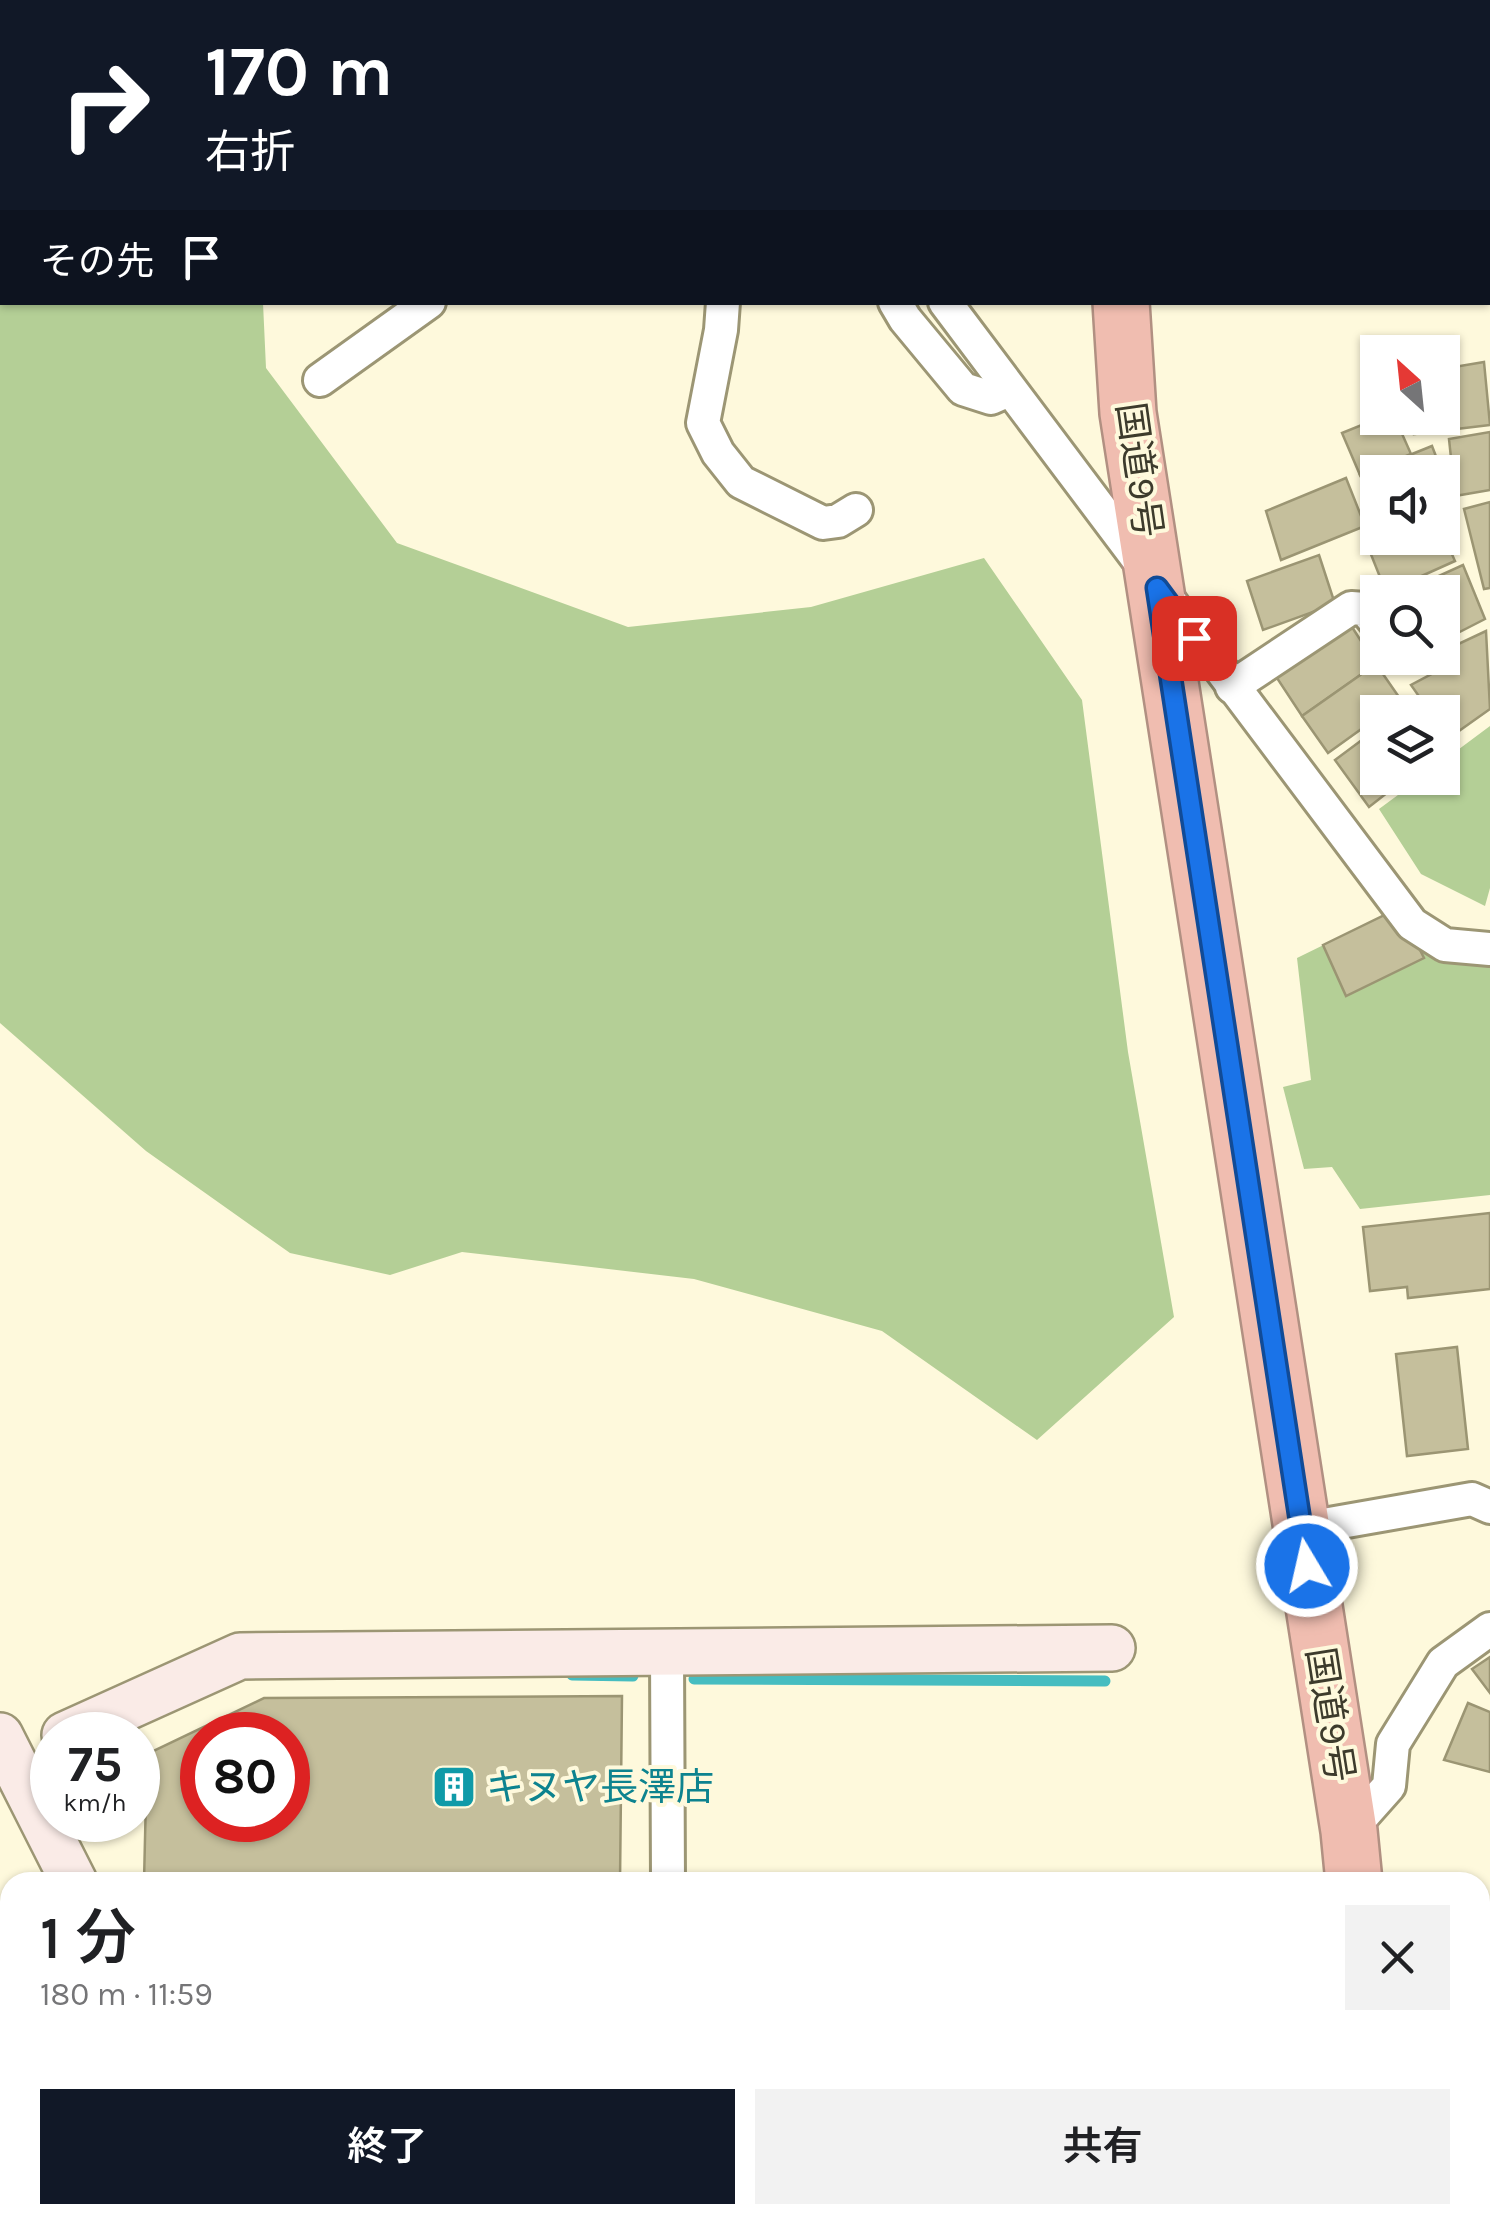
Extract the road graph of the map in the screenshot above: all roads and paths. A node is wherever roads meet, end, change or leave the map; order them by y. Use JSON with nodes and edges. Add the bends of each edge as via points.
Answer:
{"nodes":[{"id":1,"x":425,"y":305,"type":"edge"},
{"id":2,"x":723,"y":305,"type":"edge"},
{"id":3,"x":897,"y":305,"type":"edge"},
{"id":4,"x":946,"y":305,"type":"edge"},
{"id":5,"x":1122,"y":305,"type":"edge"},
{"id":6,"x":320,"y":380,"type":"dead end"},
{"id":7,"x":1009,"y":390,"type":"junction"},
{"id":8,"x":856,"y":510,"type":"dead end"},
{"id":9,"x":1157,"y":588,"type":"junction"},
{"id":10,"x":1360,"y":609,"type":"edge"},
{"id":11,"x":1232,"y":687,"type":"junction"},
{"id":12,"x":1490,"y":948,"type":"edge"},
{"id":13,"x":1490,"y":1506,"type":"edge"},
{"id":14,"x":1301,"y":1529,"type":"junction"},
{"id":15,"x":1490,"y":1629,"type":"edge"},
{"id":16,"x":1112,"y":1648,"type":"dead end"},
{"id":17,"x":667,"y":1652,"type":"junction"},
{"id":18,"x":116,"y":1712,"type":"edge"},
{"id":19,"x":30,"y":1746,"type":"edge"},
{"id":20,"x":4,"y":1753,"type":"edge"},
{"id":21,"x":1351,"y":1857,"type":"edge"},
{"id":22,"x":69,"y":1872,"type":"edge"},
{"id":23,"x":668,"y":1872,"type":"edge"}],
"edges":[{"from":1,"to":6,"type":"street"},
{"from":2,"to":8,"type":"street","via":[[703,422],[718,453],[741,482],[822,522],[838,522]]},
{"from":3,"to":7,"type":"street","via":[[964,388],[992,398]]},
{"from":4,"to":7,"type":"street"},
{"from":5,"to":9,"type":"highway","name":"国道9号","via":[[1128,413]]},
{"from":7,"to":9,"type":"street"},
{"from":9,"to":11,"type":"street"},
{"from":9,"to":14,"type":"highway","name":"国道9号"},
{"from":10,"to":11,"type":"street","via":[[1351,608]]},
{"from":11,"to":12,"type":"street","via":[[1412,924],[1445,945]]},
{"from":13,"to":14,"type":"street","via":[[1472,1499]]},
{"from":14,"to":21,"type":"highway","name":"国道9号"},
{"from":15,"to":21,"type":"street","via":[[1443,1663],[1393,1744],[1389,1786]]},
{"from":16,"to":17,"type":"street"},
{"from":17,"to":18,"type":"street","via":[[240,1656]]},
{"from":17,"to":23,"type":"street"},
{"from":19,"to":20,"type":"street"},
{"from":20,"to":22,"type":"street"}]}
